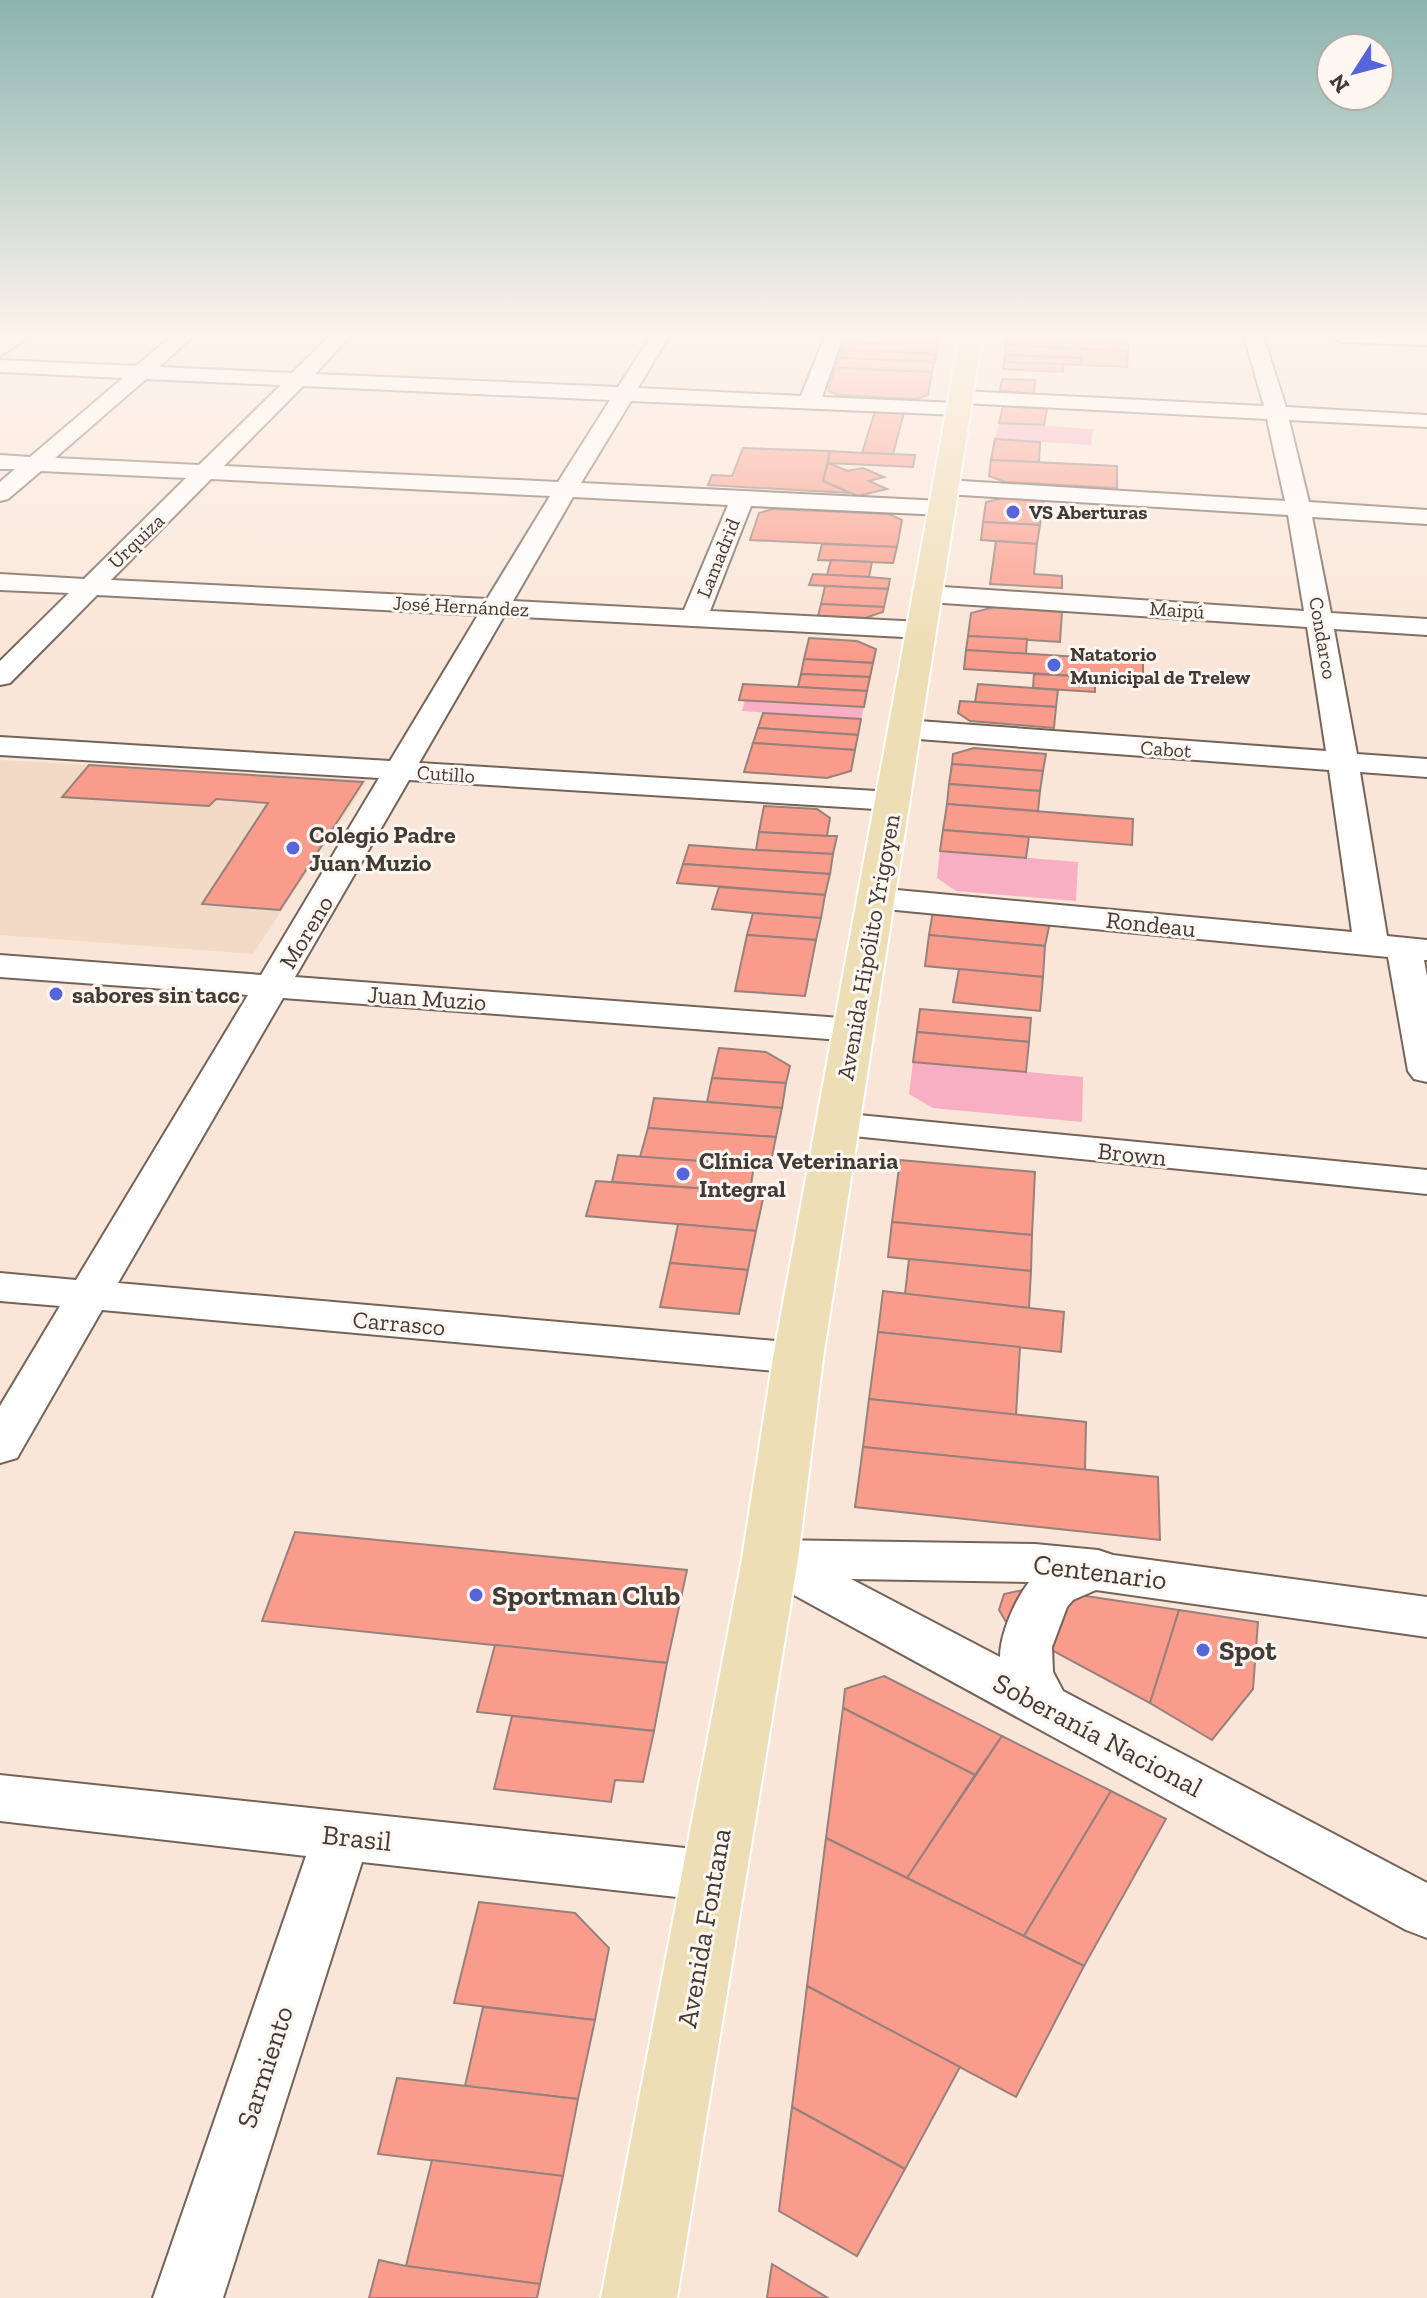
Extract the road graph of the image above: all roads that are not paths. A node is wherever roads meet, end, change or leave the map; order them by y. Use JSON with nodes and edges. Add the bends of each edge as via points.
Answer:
{"nodes":[{"id":1,"x":60,"y":443,"type":"edge"},
{"id":2,"x":234,"y":443,"type":"edge"},
{"id":3,"x":595,"y":443,"type":"edge"},
{"id":4,"x":953,"y":443,"type":"edge"},
{"id":5,"x":1285,"y":443,"type":"edge"},
{"id":6,"x":0,"y":462,"type":"edge"},
{"id":7,"x":37,"y":464,"type":"junction"},
{"id":8,"x":207,"y":472,"type":"junction"},
{"id":9,"x":565,"y":490,"type":"junction"},
{"id":10,"x":0,"y":494,"type":"edge"},
{"id":11,"x":742,"y":498,"type":"junction"},
{"id":12,"x":944,"y":498,"type":"junction"},
{"id":13,"x":1301,"y":509,"type":"junction"},
{"id":14,"x":1427,"y":517,"type":"edge"},
{"id":15,"x":0,"y":582,"type":"edge"},
{"id":16,"x":89,"y":587,"type":"junction"},
{"id":17,"x":928,"y":594,"type":"junction"},
{"id":18,"x":498,"y":608,"type":"junction"},
{"id":19,"x":694,"y":618,"type":"junction"},
{"id":20,"x":1319,"y":620,"type":"junction"},
{"id":21,"x":1427,"y":627,"type":"edge"},
{"id":22,"x":922,"y":630,"type":"junction"},
{"id":23,"x":0,"y":677,"type":"edge"},
{"id":24,"x":905,"y":729,"type":"junction"},
{"id":25,"x":0,"y":746,"type":"edge"},
{"id":26,"x":1346,"y":762,"type":"junction"},
{"id":27,"x":1427,"y":768,"type":"edge"},
{"id":28,"x":402,"y":771,"type":"junction"},
{"id":29,"x":892,"y":801,"type":"junction"},
{"id":30,"x":875,"y":898,"type":"junction"},
{"id":31,"x":1401,"y":948,"type":"edge"},
{"id":32,"x":0,"y":966,"type":"edge"},
{"id":33,"x":273,"y":987,"type":"junction"},
{"id":34,"x":854,"y":1030,"type":"junction"},
{"id":35,"x":1427,"y":1071,"type":"edge"},
{"id":36,"x":838,"y":1125,"type":"junction"},
{"id":37,"x":1427,"y":1182,"type":"edge"},
{"id":38,"x":0,"y":1287,"type":"edge"},
{"id":39,"x":89,"y":1295,"type":"junction"},
{"id":40,"x":798,"y":1358,"type":"junction"},
{"id":41,"x":0,"y":1446,"type":"edge"},
{"id":42,"x":770,"y":1559,"type":"junction"},
{"id":43,"x":1098,"y":1569,"type":"junction"},
{"id":44,"x":1427,"y":1617,"type":"edge"},
{"id":45,"x":1043,"y":1705,"type":"junction"},
{"id":46,"x":0,"y":1798,"type":"edge"},
{"id":47,"x":342,"y":1836,"type":"junction"},
{"id":48,"x":713,"y":1876,"type":"junction"},
{"id":49,"x":1427,"y":1912,"type":"edge"},
{"id":50,"x":188,"y":2298,"type":"edge"},
{"id":51,"x":639,"y":2298,"type":"edge"}],
"edges":[{"from":1,"to":7,"type":"street"},
{"from":2,"to":8,"type":"street","name":"Urquiza"},
{"from":3,"to":9,"type":"street","name":"Moreno"},
{"from":4,"to":12,"type":"main road","name":"Avenida Hipólito Yrigoyen"},
{"from":5,"to":13,"type":"street","name":"Condarco"},
{"from":6,"to":7,"type":"street"},
{"from":7,"to":8,"type":"street"},
{"from":7,"to":10,"type":"street"},
{"from":8,"to":9,"type":"street"},
{"from":8,"to":16,"type":"street","name":"Urquiza"},
{"from":9,"to":11,"type":"street"},
{"from":9,"to":18,"type":"street","name":"Moreno"},
{"from":11,"to":12,"type":"street"},
{"from":11,"to":19,"type":"street","name":"Lamadrid"},
{"from":12,"to":13,"type":"street"},
{"from":12,"to":17,"type":"main road","name":"Avenida Hipólito Yrigoyen"},
{"from":13,"to":14,"type":"street"},
{"from":13,"to":20,"type":"street","name":"Condarco"},
{"from":15,"to":16,"type":"street","name":"José Hernández"},
{"from":16,"to":18,"type":"street","name":"José Hernández"},
{"from":16,"to":23,"type":"street","name":"Urquiza"},
{"from":17,"to":20,"type":"street","name":"Maipú"},
{"from":17,"to":22,"type":"main road","name":"Avenida Hipólito Yrigoyen"},
{"from":18,"to":19,"type":"street","name":"José Hernández"},
{"from":18,"to":28,"type":"street","name":"Moreno"},
{"from":19,"to":22,"type":"street","name":"José Hernández"},
{"from":20,"to":21,"type":"street","name":"Maipú"},
{"from":20,"to":26,"type":"street","name":"Condarco"},
{"from":22,"to":24,"type":"main road","name":"Avenida Hipólito Yrigoyen"},
{"from":24,"to":26,"type":"street","name":"Cabot"},
{"from":24,"to":29,"type":"main road","name":"Avenida Hipólito Yrigoyen"},
{"from":25,"to":28,"type":"street","name":"Cutillo"},
{"from":26,"to":27,"type":"street","name":"Cabot"},
{"from":26,"to":31,"type":"street","name":"Condarco"},
{"from":28,"to":29,"type":"street","name":"Cutillo"},
{"from":28,"to":33,"type":"street","name":"Moreno"},
{"from":29,"to":30,"type":"main road","name":"Avenida Hipólito Yrigoyen"},
{"from":30,"to":31,"type":"street","name":"Rondeau"},
{"from":30,"to":34,"type":"main road","name":"Avenida Hipólito Yrigoyen"},
{"from":31,"to":35,"type":"street","name":"Condarco"},
{"from":32,"to":33,"type":"street","name":"Juan Muzio"},
{"from":33,"to":34,"type":"street","name":"Juan Muzio"},
{"from":33,"to":39,"type":"street","name":"Moreno"},
{"from":34,"to":36,"type":"main road","name":"Avenida Hipólito Yrigoyen"},
{"from":36,"to":37,"type":"street","name":"Brown"},
{"from":36,"to":40,"type":"main road","name":"Avenida Hipólito Yrigoyen"},
{"from":38,"to":39,"type":"street","name":"Carrasco"},
{"from":39,"to":40,"type":"street","name":"Carrasco"},
{"from":39,"to":41,"type":"street","name":"Moreno"},
{"from":40,"to":42,"type":"main road","name":"Avenida Hipólito Yrigoyen"},
{"from":42,"to":43,"type":"street","name":"Centenario","via":[[967,1560]]},
{"from":42,"to":45,"type":"street","name":"Soberanía Nacional"},
{"from":42,"to":48,"type":"main road","name":"Avenida Fontana"},
{"from":43,"to":44,"type":"street","name":"Centenario"},
{"from":43,"to":45,"type":"street","via":[[1063,1582],[1044,1599],[1026,1647],[1026,1672]]},
{"from":45,"to":49,"type":"street","name":"Soberanía Nacional"},
{"from":46,"to":47,"type":"street","name":"Brasil"},
{"from":47,"to":48,"type":"street","name":"Brasil"},
{"from":47,"to":50,"type":"street","name":"Sarmiento"},
{"from":48,"to":51,"type":"main road","name":"Avenida Fontana"}]}
